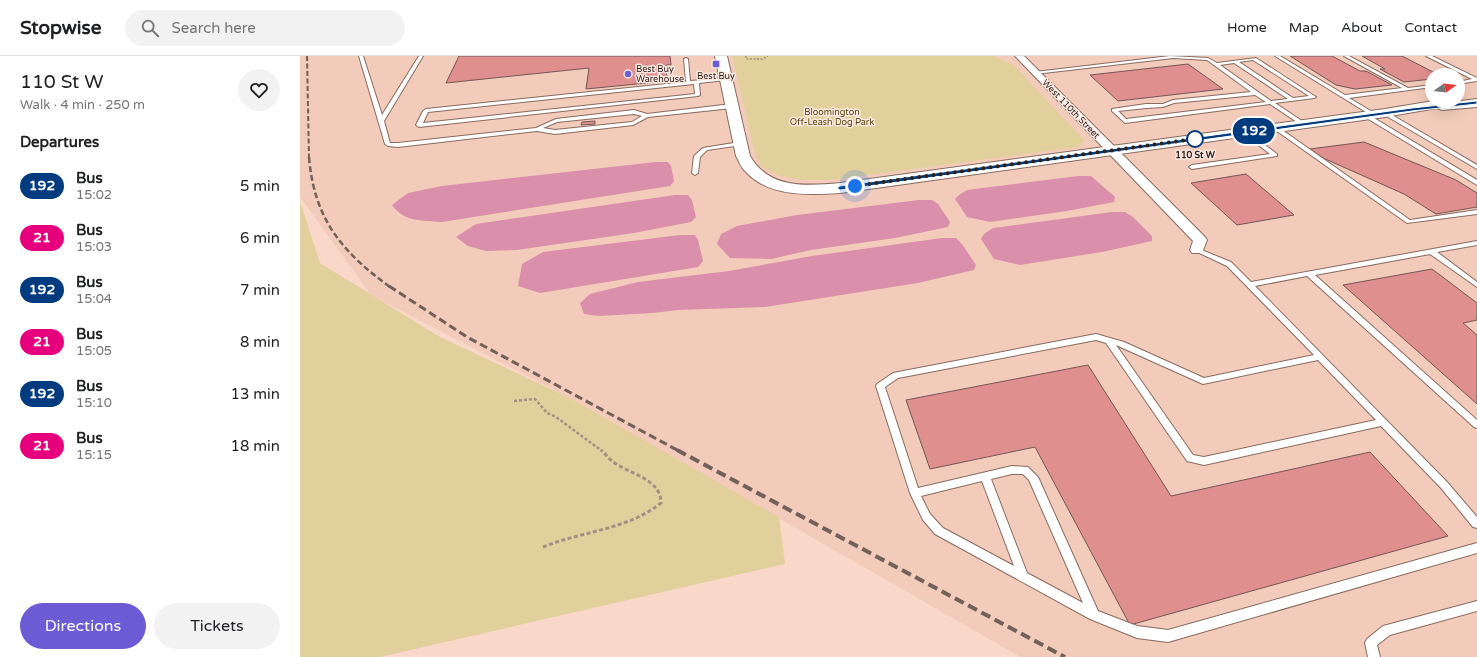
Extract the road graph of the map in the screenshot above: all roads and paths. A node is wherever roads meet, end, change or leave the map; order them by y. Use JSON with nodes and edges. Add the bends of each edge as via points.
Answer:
{"nodes":[{"id":1,"x":361,"y":56,"type":"edge"},
{"id":2,"x":421,"y":56,"type":"edge"},
{"id":3,"x":721,"y":56,"type":"edge"},
{"id":4,"x":746,"y":56,"type":"edge"},
{"id":5,"x":768,"y":56,"type":"edge"},
{"id":6,"x":1019,"y":56,"type":"edge"},
{"id":7,"x":1277,"y":56,"type":"edge"},
{"id":8,"x":1346,"y":56,"type":"edge"},
{"id":9,"x":1428,"y":56,"type":"edge"},
{"id":10,"x":686,"y":59,"type":"dead end"},
{"id":11,"x":1235,"y":62,"type":"junction"},
{"id":12,"x":1216,"y":64,"type":"junction"},
{"id":13,"x":1035,"y":72,"type":"junction"},
{"id":14,"x":726,"y":79,"type":"junction"},
{"id":15,"x":1477,"y":80,"type":"edge"},
{"id":16,"x":696,"y":82,"type":"junction"},
{"id":17,"x":1465,"y":82,"type":"edge"},
{"id":18,"x":688,"y":83,"type":"junction"},
{"id":19,"x":1425,"y":87,"type":"edge"},
{"id":20,"x":1407,"y":90,"type":"junction"},
{"id":21,"x":1256,"y":93,"type":"junction"},
{"id":22,"x":1345,"y":97,"type":"junction"},
{"id":23,"x":1477,"y":97,"type":"edge"},
{"id":24,"x":1465,"y":99,"type":"edge"},
{"id":25,"x":1293,"y":100,"type":"junction"},
{"id":26,"x":1271,"y":103,"type":"junction"},
{"id":27,"x":1477,"y":103,"type":"edge"},
{"id":28,"x":732,"y":106,"type":"junction"},
{"id":29,"x":1425,"y":107,"type":"edge"},
{"id":30,"x":1412,"y":109,"type":"junction"},
{"id":31,"x":1375,"y":115,"type":"junction"},
{"id":32,"x":647,"y":116,"type":"junction"},
{"id":33,"x":381,"y":121,"type":"junction"},
{"id":34,"x":1303,"y":124,"type":"junction"},
{"id":35,"x":1276,"y":128,"type":"junction"},
{"id":36,"x":537,"y":129,"type":"junction"},
{"id":37,"x":1245,"y":132,"type":"junction"},
{"id":38,"x":740,"y":144,"type":"junction"},
{"id":39,"x":1112,"y":150,"type":"junction"},
{"id":40,"x":1477,"y":167,"type":"edge"},
{"id":41,"x":1192,"y":168,"type":"dead end"},
{"id":42,"x":695,"y":173,"type":"dead end"},
{"id":43,"x":1477,"y":183,"type":"edge"},
{"id":44,"x":1477,"y":212,"type":"edge"},
{"id":45,"x":1477,"y":243,"type":"edge"},
{"id":46,"x":1197,"y":250,"type":"joint"},
{"id":47,"x":1431,"y":251,"type":"junction"},
{"id":48,"x":1309,"y":274,"type":"junction"},
{"id":49,"x":1249,"y":285,"type":"junction"},
{"id":50,"x":1477,"y":286,"type":"edge"},
{"id":51,"x":1109,"y":341,"type":"junction"},
{"id":52,"x":1320,"y":357,"type":"junction"},
{"id":53,"x":514,"y":401,"type":"dead end"},
{"id":54,"x":1383,"y":422,"type":"junction"},
{"id":55,"x":1477,"y":425,"type":"edge"},
{"id":56,"x":985,"y":477,"type":"junction"},
{"id":57,"x":915,"y":493,"type":"junction"},
{"id":58,"x":1477,"y":524,"type":"edge"},
{"id":59,"x":543,"y":547,"type":"dead end"},
{"id":60,"x":1477,"y":548,"type":"edge"},
{"id":61,"x":1023,"y":577,"type":"junction"},
{"id":62,"x":1476,"y":608,"type":"edge"},
{"id":63,"x":1094,"y":615,"type":"junction"},
{"id":64,"x":1374,"y":657,"type":"edge"}],
"edges":[{"from":1,"to":33,"type":"lane"},
{"from":2,"to":33,"type":"lane"},
{"from":3,"to":14,"type":"street"},
{"from":4,"to":5,"type":"path","via":[[746,60]]},
{"from":6,"to":13,"type":"street","name":"West 110th Street"},
{"from":7,"to":22,"type":"lane"},
{"from":8,"to":20,"type":"lane"},
{"from":9,"to":15,"type":"lane"},
{"from":10,"to":18,"type":"lane"},
{"from":11,"to":12,"type":"lane"},
{"from":11,"to":25,"type":"lane"},
{"from":11,"to":25,"type":"lane","via":[[1254,60],[1314,97]]},
{"from":12,"to":13,"type":"lane","via":[[1208,59],[1173,57]]},
{"from":12,"to":21,"type":"lane"},
{"from":13,"to":39,"type":"street","name":"West 110th Street"},
{"from":14,"to":16,"type":"lane"},
{"from":14,"to":28,"type":"street"},
{"from":15,"to":17,"type":"lane"},
{"from":16,"to":18,"type":"lane"},
{"from":16,"to":18,"type":"lane","via":[[698,94],[419,125],[426,112]]},
{"from":19,"to":20,"type":"lane"},
{"from":20,"to":22,"type":"lane"},
{"from":21,"to":26,"type":"lane"},
{"from":21,"to":26,"type":"lane","via":[[1114,110],[1125,122]]},
{"from":22,"to":31,"type":"lane"},
{"from":23,"to":24,"type":"street"},
{"from":25,"to":26,"type":"lane"},
{"from":26,"to":34,"type":"lane"},
{"from":27,"to":30,"type":"street"},
{"from":28,"to":32,"type":"lane"},
{"from":28,"to":38,"type":"street"},
{"from":29,"to":30,"type":"street"},
{"from":30,"to":31,"type":"street"},
{"from":31,"to":34,"type":"street"},
{"from":31,"to":40,"type":"lane"},
{"from":31,"to":43,"type":"lane"},
{"from":32,"to":36,"type":"lane","via":[[633,123],[555,132]]},
{"from":32,"to":36,"type":"lane","via":[[634,112],[556,121]]},
{"from":33,"to":36,"type":"lane","via":[[388,144],[398,145]]},
{"from":34,"to":35,"type":"street"},
{"from":35,"to":37,"type":"street"},
{"from":35,"to":44,"type":"lane","via":[[1409,222]]},
{"from":37,"to":39,"type":"street"},
{"from":37,"to":41,"type":"lane","via":[[1275,155]]},
{"from":38,"to":39,"type":"street","via":[[746,165],[754,174],[766,181],[801,189],[840,188]]},
{"from":38,"to":42,"type":"lane","via":[[704,149],[697,156]]},
{"from":39,"to":46,"type":"street","name":"West 110th Street","via":[[1200,240]]},
{"from":45,"to":47,"type":"lane"},
{"from":46,"to":49,"type":"lane","via":[[1229,264]]},
{"from":47,"to":48,"type":"lane"},
{"from":47,"to":50,"type":"lane"},
{"from":48,"to":49,"type":"lane"},
{"from":48,"to":55,"type":"lane"},
{"from":49,"to":52,"type":"lane"},
{"from":51,"to":52,"type":"lane","via":[[1204,381]]},
{"from":51,"to":54,"type":"lane","via":[[1190,458],[1204,461]]},
{"from":51,"to":57,"type":"lane","via":[[1096,337],[896,375],[880,386]]},
{"from":52,"to":54,"type":"lane"},
{"from":53,"to":59,"type":"path","via":[[535,398],[547,413],[598,446],[612,460],[654,485],[661,496],[661,503],[640,518],[561,539]]},
{"from":54,"to":58,"type":"lane","via":[[1444,485]]},
{"from":56,"to":57,"type":"lane"},
{"from":56,"to":61,"type":"lane"},
{"from":56,"to":63,"type":"lane","via":[[1012,470],[1025,470],[1033,477]]},
{"from":57,"to":61,"type":"lane","via":[[926,517],[939,531]]},
{"from":60,"to":63,"type":"lane","via":[[1168,636],[1138,632]]},
{"from":61,"to":63,"type":"lane"},
{"from":62,"to":64,"type":"lane","via":[[1387,630],[1371,643]]}]}
